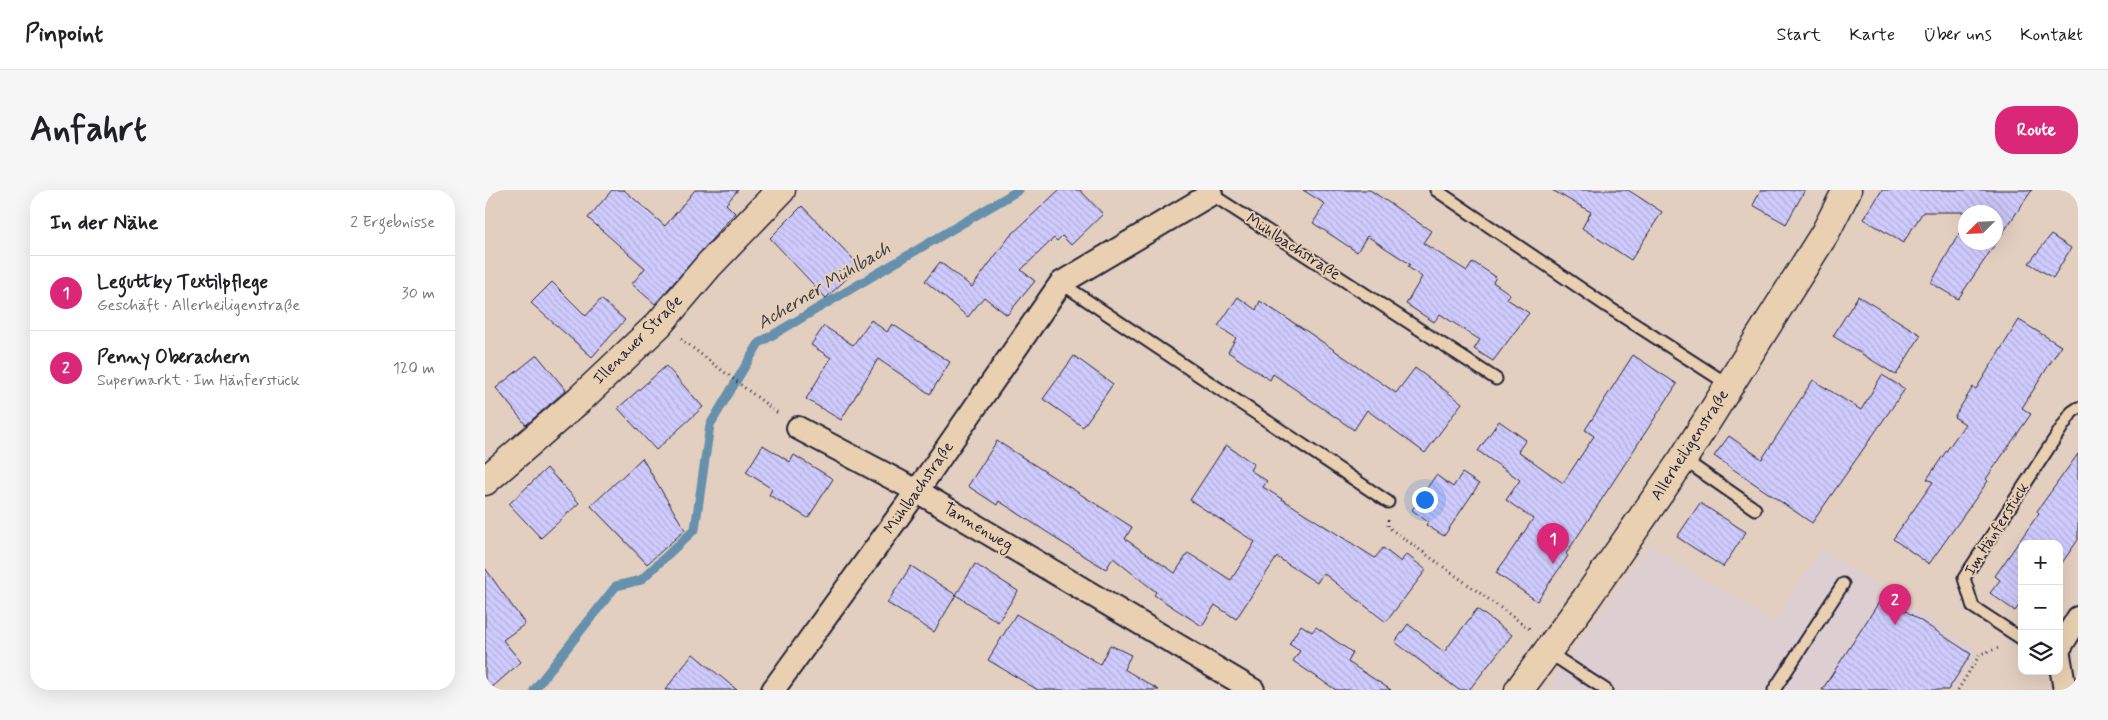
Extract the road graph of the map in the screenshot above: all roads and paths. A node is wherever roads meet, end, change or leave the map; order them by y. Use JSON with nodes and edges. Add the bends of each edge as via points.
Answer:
{"nodes":[{"id":1,"x":1436,"y":190,"type":"edge"},
{"id":2,"x":1847,"y":190,"type":"edge"},
{"id":3,"x":778,"y":191,"type":"edge"},
{"id":4,"x":1211,"y":194,"type":"joint"},
{"id":5,"x":1061,"y":283,"type":"junction"},
{"id":6,"x":708,"y":360,"type":"dead end"},
{"id":7,"x":1496,"y":379,"type":"dead end"},
{"id":8,"x":1729,"y":385,"type":"junction"},
{"id":9,"x":2078,"y":408,"type":"edge"},
{"id":10,"x":798,"y":428,"type":"joint"},
{"id":11,"x":1683,"y":459,"type":"junction"},
{"id":12,"x":485,"y":480,"type":"edge"},
{"id":13,"x":917,"y":491,"type":"junction"},
{"id":14,"x":1388,"y":502,"type":"joint"},
{"id":15,"x":1755,"y":509,"type":"dead end"},
{"id":16,"x":1843,"y":584,"type":"dead end"},
{"id":17,"x":2078,"y":618,"type":"edge"},
{"id":18,"x":2018,"y":636,"type":"edge"},
{"id":19,"x":2063,"y":642,"type":"edge"},
{"id":20,"x":2005,"y":646,"type":"dead end"},
{"id":21,"x":1550,"y":648,"type":"junction"},
{"id":22,"x":2062,"y":675,"type":"edge"},
{"id":23,"x":773,"y":690,"type":"edge"},
{"id":24,"x":1253,"y":690,"type":"edge"},
{"id":25,"x":1519,"y":690,"type":"edge"},
{"id":26,"x":1606,"y":690,"type":"edge"},
{"id":27,"x":1774,"y":690,"type":"edge"},
{"id":28,"x":1958,"y":690,"type":"edge"},
{"id":29,"x":2065,"y":690,"type":"edge"}],
"edges":[{"from":1,"to":8,"type":"lane"},
{"from":2,"to":8,"type":"street","name":"Allerheiligenstraße","via":[[1825,233]]},
{"from":3,"to":12,"type":"street","name":"Illenauer Straße","via":[[659,324],[580,399]]},
{"from":4,"to":5,"type":"street","name":"Mühlbachstraße"},
{"from":4,"to":7,"type":"lane","name":"Mühlbachstraße"},
{"from":5,"to":13,"type":"street","name":"Mühlbachstraße"},
{"from":5,"to":14,"type":"lane"},
{"from":6,"to":10,"type":"path"},
{"from":8,"to":11,"type":"street","name":"Allerheiligenstraße"},
{"from":9,"to":18,"type":"lane","name":"Im Hänferstück","via":[[2071,412],[1964,578],[1973,607]]},
{"from":10,"to":13,"type":"street","name":"Tannenweg"},
{"from":11,"to":15,"type":"lane"},
{"from":11,"to":21,"type":"street","name":"Allerheiligenstraße"},
{"from":13,"to":23,"type":"street","name":"Mühlbachstraße"},
{"from":13,"to":24,"type":"street","name":"Tannenweg"},
{"from":14,"to":21,"type":"path","via":[[1388,527]]},
{"from":16,"to":27,"type":"lane"},
{"from":17,"to":19,"type":"street"},
{"from":20,"to":28,"type":"path","via":[[1980,654]]},
{"from":21,"to":25,"type":"street","name":"Allerheiligenstraße"},
{"from":21,"to":26,"type":"lane"},
{"from":22,"to":29,"type":"street"}]}
